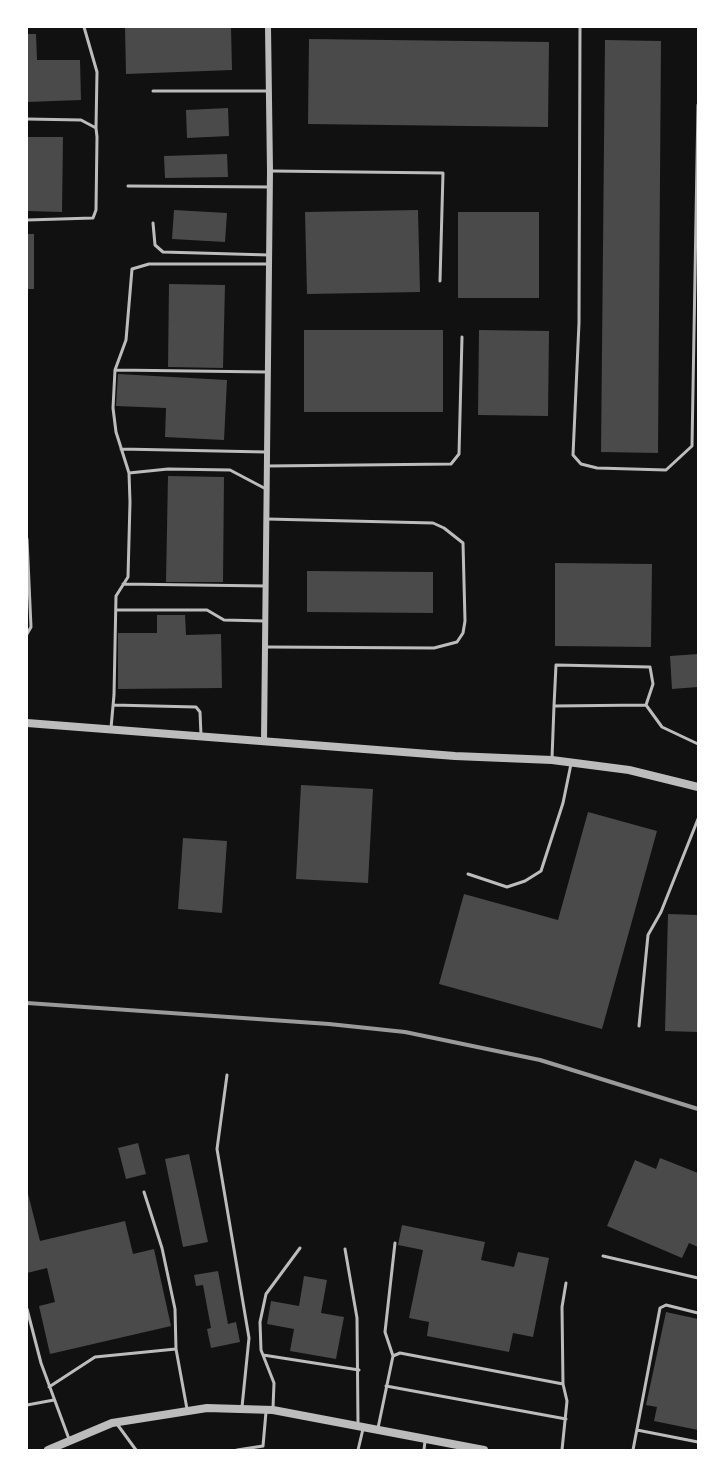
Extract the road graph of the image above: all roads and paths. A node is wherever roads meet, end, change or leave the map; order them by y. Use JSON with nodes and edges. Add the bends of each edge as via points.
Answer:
{"nodes":[{"id":1,"x":84,"y":27,"type":"edge"},
{"id":2,"x":268,"y":27,"type":"edge"},
{"id":3,"x":580,"y":27,"type":"edge"},
{"id":4,"x":153,"y":91,"type":"dead end"},
{"id":5,"x":269,"y":91,"type":"junction"},
{"id":6,"x":698,"y":105,"type":"edge"},
{"id":7,"x":27,"y":119,"type":"edge"},
{"id":8,"x":96,"y":128,"type":"junction"},
{"id":9,"x":270,"y":171,"type":"junction"},
{"id":10,"x":128,"y":186,"type":"dead end"},
{"id":11,"x":270,"y":187,"type":"junction"},
{"id":12,"x":27,"y":220,"type":"edge"},
{"id":13,"x":153,"y":224,"type":"dead end"},
{"id":14,"x":269,"y":255,"type":"junction"},
{"id":15,"x":269,"y":264,"type":"junction"},
{"id":16,"x":440,"y":281,"type":"dead end"},
{"id":17,"x":462,"y":337,"type":"dead end"},
{"id":18,"x":115,"y":370,"type":"junction"},
{"id":19,"x":268,"y":372,"type":"junction"},
{"id":20,"x":121,"y":449,"type":"junction"},
{"id":21,"x":267,"y":452,"type":"junction"},
{"id":22,"x":267,"y":466,"type":"junction"},
{"id":23,"x":129,"y":473,"type":"junction"},
{"id":24,"x":266,"y":490,"type":"junction"},
{"id":25,"x":266,"y":519,"type":"junction"},
{"id":26,"x":27,"y":539,"type":"edge"},
{"id":27,"x":123,"y":584,"type":"junction"},
{"id":28,"x":266,"y":585,"type":"junction"},
{"id":29,"x":116,"y":610,"type":"junction"},
{"id":30,"x":265,"y":621,"type":"junction"},
{"id":31,"x":27,"y":634,"type":"edge"},
{"id":32,"x":265,"y":647,"type":"junction"},
{"id":33,"x":113,"y":705,"type":"junction"},
{"id":34,"x":646,"y":705,"type":"junction"},
{"id":35,"x":554,"y":706,"type":"junction"},
{"id":36,"x":27,"y":723,"type":"edge"},
{"id":37,"x":110,"y":730,"type":"junction"},
{"id":38,"x":201,"y":737,"type":"junction"},
{"id":39,"x":264,"y":741,"type":"junction"},
{"id":40,"x":698,"y":744,"type":"edge"},
{"id":41,"x":552,"y":760,"type":"junction"},
{"id":42,"x":571,"y":762,"type":"junction"},
{"id":43,"x":698,"y":787,"type":"edge"},
{"id":44,"x":698,"y":819,"type":"edge"},
{"id":45,"x":693,"y":838,"type":"junction"},
{"id":46,"x":698,"y":840,"type":"edge"},
{"id":47,"x":468,"y":874,"type":"dead end"},
{"id":48,"x":639,"y":1026,"type":"dead end"},
{"id":49,"x":227,"y":1076,"type":"dead end"},
{"id":50,"x":144,"y":1192,"type":"dead end"},
{"id":51,"x":395,"y":1243,"type":"dead end"},
{"id":52,"x":300,"y":1248,"type":"dead end"},
{"id":53,"x":345,"y":1249,"type":"dead end"},
{"id":54,"x":603,"y":1256,"type":"dead end"},
{"id":55,"x":698,"y":1278,"type":"edge"},
{"id":56,"x":566,"y":1282,"type":"dead end"},
{"id":57,"x":27,"y":1310,"type":"edge"},
{"id":58,"x":698,"y":1313,"type":"edge"},
{"id":59,"x":176,"y":1349,"type":"junction"},
{"id":60,"x":263,"y":1355,"type":"junction"},
{"id":61,"x":393,"y":1356,"type":"junction"},
{"id":62,"x":359,"y":1370,"type":"junction"},
{"id":63,"x":386,"y":1386,"type":"junction"},
{"id":64,"x":564,"y":1386,"type":"junction"},
{"id":65,"x":50,"y":1387,"type":"junction"},
{"id":66,"x":54,"y":1400,"type":"junction"},
{"id":67,"x":27,"y":1405,"type":"edge"},
{"id":68,"x":241,"y":1409,"type":"junction"},
{"id":69,"x":270,"y":1410,"type":"junction"},
{"id":70,"x":187,"y":1411,"type":"junction"},
{"id":71,"x":567,"y":1419,"type":"junction"},
{"id":72,"x":116,"y":1422,"type":"junction"},
{"id":73,"x":361,"y":1426,"type":"junction"},
{"id":74,"x":377,"y":1430,"type":"junction"},
{"id":75,"x":637,"y":1430,"type":"junction"},
{"id":76,"x":69,"y":1439,"type":"junction"},
{"id":77,"x":426,"y":1439,"type":"junction"},
{"id":78,"x":698,"y":1442,"type":"edge"},
{"id":79,"x":61,"y":1447,"type":"edge"},
{"id":80,"x":263,"y":1448,"type":"edge"},
{"id":81,"x":48,"y":1450,"type":"edge"},
{"id":82,"x":136,"y":1450,"type":"edge"},
{"id":83,"x":237,"y":1450,"type":"edge"},
{"id":84,"x":242,"y":1450,"type":"edge"},
{"id":85,"x":358,"y":1450,"type":"edge"},
{"id":86,"x":424,"y":1450,"type":"edge"},
{"id":87,"x":484,"y":1450,"type":"edge"},
{"id":88,"x":562,"y":1450,"type":"edge"},
{"id":89,"x":633,"y":1450,"type":"edge"}],
"edges":[{"from":1,"to":8,"type":"lane","via":[[97,72]]},
{"from":2,"to":5,"type":"street"},
{"from":3,"to":6,"type":"lane","via":[[579,323],[573,455],[581,464],[666,470],[692,446]]},
{"from":4,"to":5,"type":"lane"},
{"from":5,"to":9,"type":"street"},
{"from":7,"to":8,"type":"lane","via":[[81,120]]},
{"from":8,"to":12,"type":"lane","via":[[93,218]]},
{"from":9,"to":11,"type":"street"},
{"from":9,"to":16,"type":"lane","via":[[443,173]]},
{"from":10,"to":11,"type":"lane"},
{"from":11,"to":14,"type":"street"},
{"from":13,"to":14,"type":"lane","via":[[155,245],[163,252]]},
{"from":14,"to":15,"type":"street"},
{"from":15,"to":18,"type":"lane","via":[[150,264],[132,269],[126,340]]},
{"from":15,"to":19,"type":"street"},
{"from":17,"to":22,"type":"lane","via":[[459,454],[451,464]]},
{"from":18,"to":19,"type":"lane"},
{"from":18,"to":20,"type":"lane","via":[[113,408]]},
{"from":19,"to":21,"type":"street"},
{"from":20,"to":21,"type":"lane"},
{"from":20,"to":23,"type":"lane"},
{"from":21,"to":22,"type":"street"},
{"from":22,"to":24,"type":"street"},
{"from":23,"to":24,"type":"lane","via":[[230,470]]},
{"from":23,"to":27,"type":"lane","via":[[128,577]]},
{"from":24,"to":25,"type":"street"},
{"from":25,"to":28,"type":"street"},
{"from":25,"to":32,"type":"lane","via":[[434,523],[444,528],[463,543],[465,621],[457,642],[434,648]]},
{"from":26,"to":31,"type":"lane","via":[[31,627]]},
{"from":27,"to":28,"type":"lane"},
{"from":27,"to":29,"type":"lane","via":[[116,596]]},
{"from":28,"to":30,"type":"street"},
{"from":29,"to":30,"type":"lane","via":[[207,610],[224,620]]},
{"from":29,"to":33,"type":"lane"},
{"from":30,"to":32,"type":"street"},
{"from":32,"to":39,"type":"street"},
{"from":33,"to":37,"type":"lane"},
{"from":33,"to":38,"type":"lane","via":[[196,707],[200,712]]},
{"from":34,"to":35,"type":"lane"},
{"from":34,"to":35,"type":"lane","via":[[653,684],[650,667],[556,665]]},
{"from":34,"to":40,"type":"lane","via":[[662,727]]},
{"from":35,"to":41,"type":"lane"},
{"from":36,"to":37,"type":"street"},
{"from":37,"to":38,"type":"street"},
{"from":38,"to":39,"type":"street"},
{"from":39,"to":41,"type":"street"},
{"from":41,"to":42,"type":"street"},
{"from":42,"to":43,"type":"street","via":[[629,770]]},
{"from":42,"to":47,"type":"lane","via":[[563,803],[541,871],[507,887]]},
{"from":44,"to":45,"type":"lane"},
{"from":45,"to":46,"type":"lane"},
{"from":45,"to":48,"type":"lane","via":[[648,935]]},
{"from":49,"to":68,"type":"lane","via":[[217,1149],[249,1338]]},
{"from":50,"to":59,"type":"lane","via":[[162,1248],[175,1309]]},
{"from":51,"to":61,"type":"lane","via":[[386,1332]]},
{"from":52,"to":60,"type":"lane","via":[[266,1294],[259,1333]]},
{"from":53,"to":62,"type":"lane","via":[[357,1318]]},
{"from":54,"to":55,"type":"lane"},
{"from":56,"to":64,"type":"lane","via":[[562,1306]]},
{"from":57,"to":65,"type":"lane"},
{"from":58,"to":75,"type":"lane","via":[[666,1305],[660,1308]]},
{"from":59,"to":65,"type":"lane","via":[[94,1357]]},
{"from":59,"to":70,"type":"lane"},
{"from":60,"to":62,"type":"lane"},
{"from":60,"to":69,"type":"lane","via":[[274,1383]]},
{"from":61,"to":63,"type":"lane"},
{"from":61,"to":64,"type":"lane","via":[[400,1353]]},
{"from":62,"to":73,"type":"lane"},
{"from":63,"to":71,"type":"lane"},
{"from":63,"to":74,"type":"lane"},
{"from":64,"to":71,"type":"lane"},
{"from":65,"to":66,"type":"lane"},
{"from":66,"to":67,"type":"lane"},
{"from":66,"to":76,"type":"lane"},
{"from":68,"to":69,"type":"street"},
{"from":68,"to":70,"type":"street"},
{"from":69,"to":73,"type":"street"},
{"from":69,"to":80,"type":"lane"},
{"from":70,"to":72,"type":"street"},
{"from":71,"to":88,"type":"lane"},
{"from":72,"to":76,"type":"street"},
{"from":72,"to":82,"type":"lane"},
{"from":73,"to":74,"type":"street"},
{"from":73,"to":85,"type":"lane"},
{"from":74,"to":77,"type":"street"},
{"from":75,"to":78,"type":"lane"},
{"from":75,"to":89,"type":"lane"},
{"from":76,"to":79,"type":"street"},
{"from":77,"to":86,"type":"lane"},
{"from":77,"to":87,"type":"street"},
{"from":79,"to":81,"type":"street"},
{"from":80,"to":84,"type":"lane"},
{"from":83,"to":84,"type":"lane"}]}
